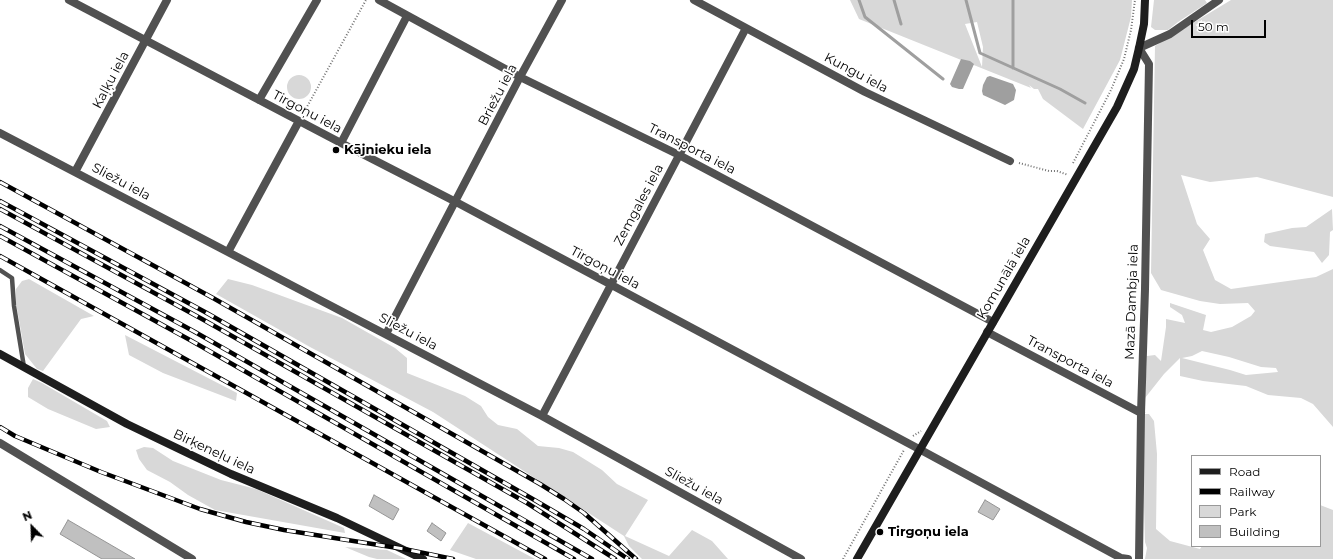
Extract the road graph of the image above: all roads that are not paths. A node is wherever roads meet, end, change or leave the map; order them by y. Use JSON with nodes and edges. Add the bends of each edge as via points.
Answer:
{"nodes":[{"id":1,"x":69,"y":0,"type":"edge"},
{"id":2,"x":167,"y":0,"type":"edge"},
{"id":3,"x":317,"y":0,"type":"edge"},
{"id":4,"x":379,"y":0,"type":"edge"},
{"id":5,"x":562,"y":0,"type":"edge"},
{"id":6,"x":694,"y":0,"type":"edge"},
{"id":7,"x":1145,"y":0,"type":"edge"},
{"id":8,"x":1219,"y":0,"type":"edge"},
{"id":9,"x":406,"y":16,"type":"junction"},
{"id":10,"x":746,"y":28,"type":"junction"},
{"id":11,"x":146,"y":40,"type":"junction"},
{"id":12,"x":1140,"y":48,"type":"junction"},
{"id":13,"x":520,"y":77,"type":"junction"},
{"id":14,"x":259,"y":100,"type":"junction"},
{"id":15,"x":299,"y":121,"type":"junction"},
{"id":16,"x":0,"y":133,"type":"edge"},
{"id":17,"x":341,"y":143,"type":"junction"},
{"id":18,"x":679,"y":155,"type":"junction"},
{"id":19,"x":1010,"y":161,"type":"road end"},
{"id":20,"x":75,"y":172,"type":"junction"},
{"id":21,"x":456,"y":202,"type":"junction"},
{"id":22,"x":228,"y":252,"type":"junction"},
{"id":23,"x":0,"y":270,"type":"edge"},
{"id":24,"x":610,"y":285,"type":"junction"},
{"id":25,"x":993,"y":322,"type":"junction"},
{"id":26,"x":987,"y":332,"type":"junction"},
{"id":27,"x":386,"y":334,"type":"junction"},
{"id":28,"x":0,"y":354,"type":"edge"},
{"id":29,"x":24,"y":367,"type":"junction"},
{"id":30,"x":1141,"y":413,"type":"junction"},
{"id":31,"x":542,"y":416,"type":"junction"},
{"id":32,"x":0,"y":443,"type":"edge"},
{"id":33,"x":919,"y":449,"type":"junction"},
{"id":34,"x":192,"y":559,"type":"edge"},
{"id":35,"x":423,"y":559,"type":"edge"},
{"id":36,"x":801,"y":559,"type":"edge"},
{"id":37,"x":857,"y":559,"type":"edge"},
{"id":38,"x":1128,"y":559,"type":"edge"},
{"id":39,"x":1139,"y":559,"type":"edge"}],
"edges":[{"from":1,"to":11,"type":"street","name":"Tirgoņu iela"},
{"from":2,"to":11,"type":"street","name":"Kaļķu iela"},
{"from":3,"to":14,"type":"street"},
{"from":4,"to":9,"type":"street","name":"Transporta iela"},
{"from":5,"to":13,"type":"street","name":"Briežu iela"},
{"from":6,"to":10,"type":"street","name":"Kungu iela"},
{"from":7,"to":12,"type":"street","name":"Komunālā iela"},
{"from":8,"to":12,"type":"street","via":[[1170,34]]},
{"from":9,"to":13,"type":"street","name":"Transporta iela"},
{"from":9,"to":17,"type":"street"},
{"from":10,"to":18,"type":"street","name":"Zemgales iela"},
{"from":10,"to":19,"type":"street","name":"Kungu iela","via":[[865,92]]},
{"from":11,"to":14,"type":"street","name":"Tirgoņu iela"},
{"from":11,"to":20,"type":"street","name":"Kaļķu iela"},
{"from":12,"to":25,"type":"street","name":"Komunālā iela","via":[[1134,69],[1117,106]]},
{"from":12,"to":30,"type":"street","name":"Mazā Dambja iela","via":[[1149,64]]},
{"from":13,"to":18,"type":"street","name":"Transporta iela"},
{"from":13,"to":21,"type":"street","name":"Briežu iela"},
{"from":14,"to":15,"type":"street","name":"Tirgoņu iela"},
{"from":15,"to":17,"type":"street","name":"Tirgoņu iela"},
{"from":15,"to":22,"type":"street"},
{"from":16,"to":20,"type":"street","name":"Sliežu iela"},
{"from":17,"to":21,"type":"street","name":"Tirgoņu iela"},
{"from":18,"to":24,"type":"street","name":"Zemgales iela"},
{"from":18,"to":25,"type":"street","name":"Transporta iela"},
{"from":20,"to":22,"type":"street","name":"Sliežu iela"},
{"from":21,"to":24,"type":"street","name":"Tirgoņu iela"},
{"from":21,"to":27,"type":"street","name":"Briežu iela"},
{"from":22,"to":27,"type":"street","name":"Sliežu iela"},
{"from":23,"to":29,"type":"lane","via":[[12,278]]},
{"from":24,"to":31,"type":"street","name":"Zemgales iela"},
{"from":24,"to":33,"type":"street","name":"Tirgoņu iela"},
{"from":25,"to":26,"type":"street","name":"Komunālā iela"},
{"from":26,"to":30,"type":"street","name":"Transporta iela"},
{"from":26,"to":33,"type":"street","name":"Komunālā iela"},
{"from":27,"to":31,"type":"street","name":"Sliežu iela"},
{"from":28,"to":29,"type":"street","name":"Birķeneļu iela"},
{"from":29,"to":35,"type":"street","name":"Birķeneļu iela","via":[[127,424],[231,474],[337,518]]},
{"from":30,"to":39,"type":"street","name":"Mazā Dambja iela"},
{"from":31,"to":36,"type":"street","name":"Sliežu iela"},
{"from":32,"to":34,"type":"street"},
{"from":33,"to":37,"type":"street","name":"Komunālā iela"},
{"from":33,"to":38,"type":"street","name":"Tirgoņu iela","via":[[1121,558]]}]}
